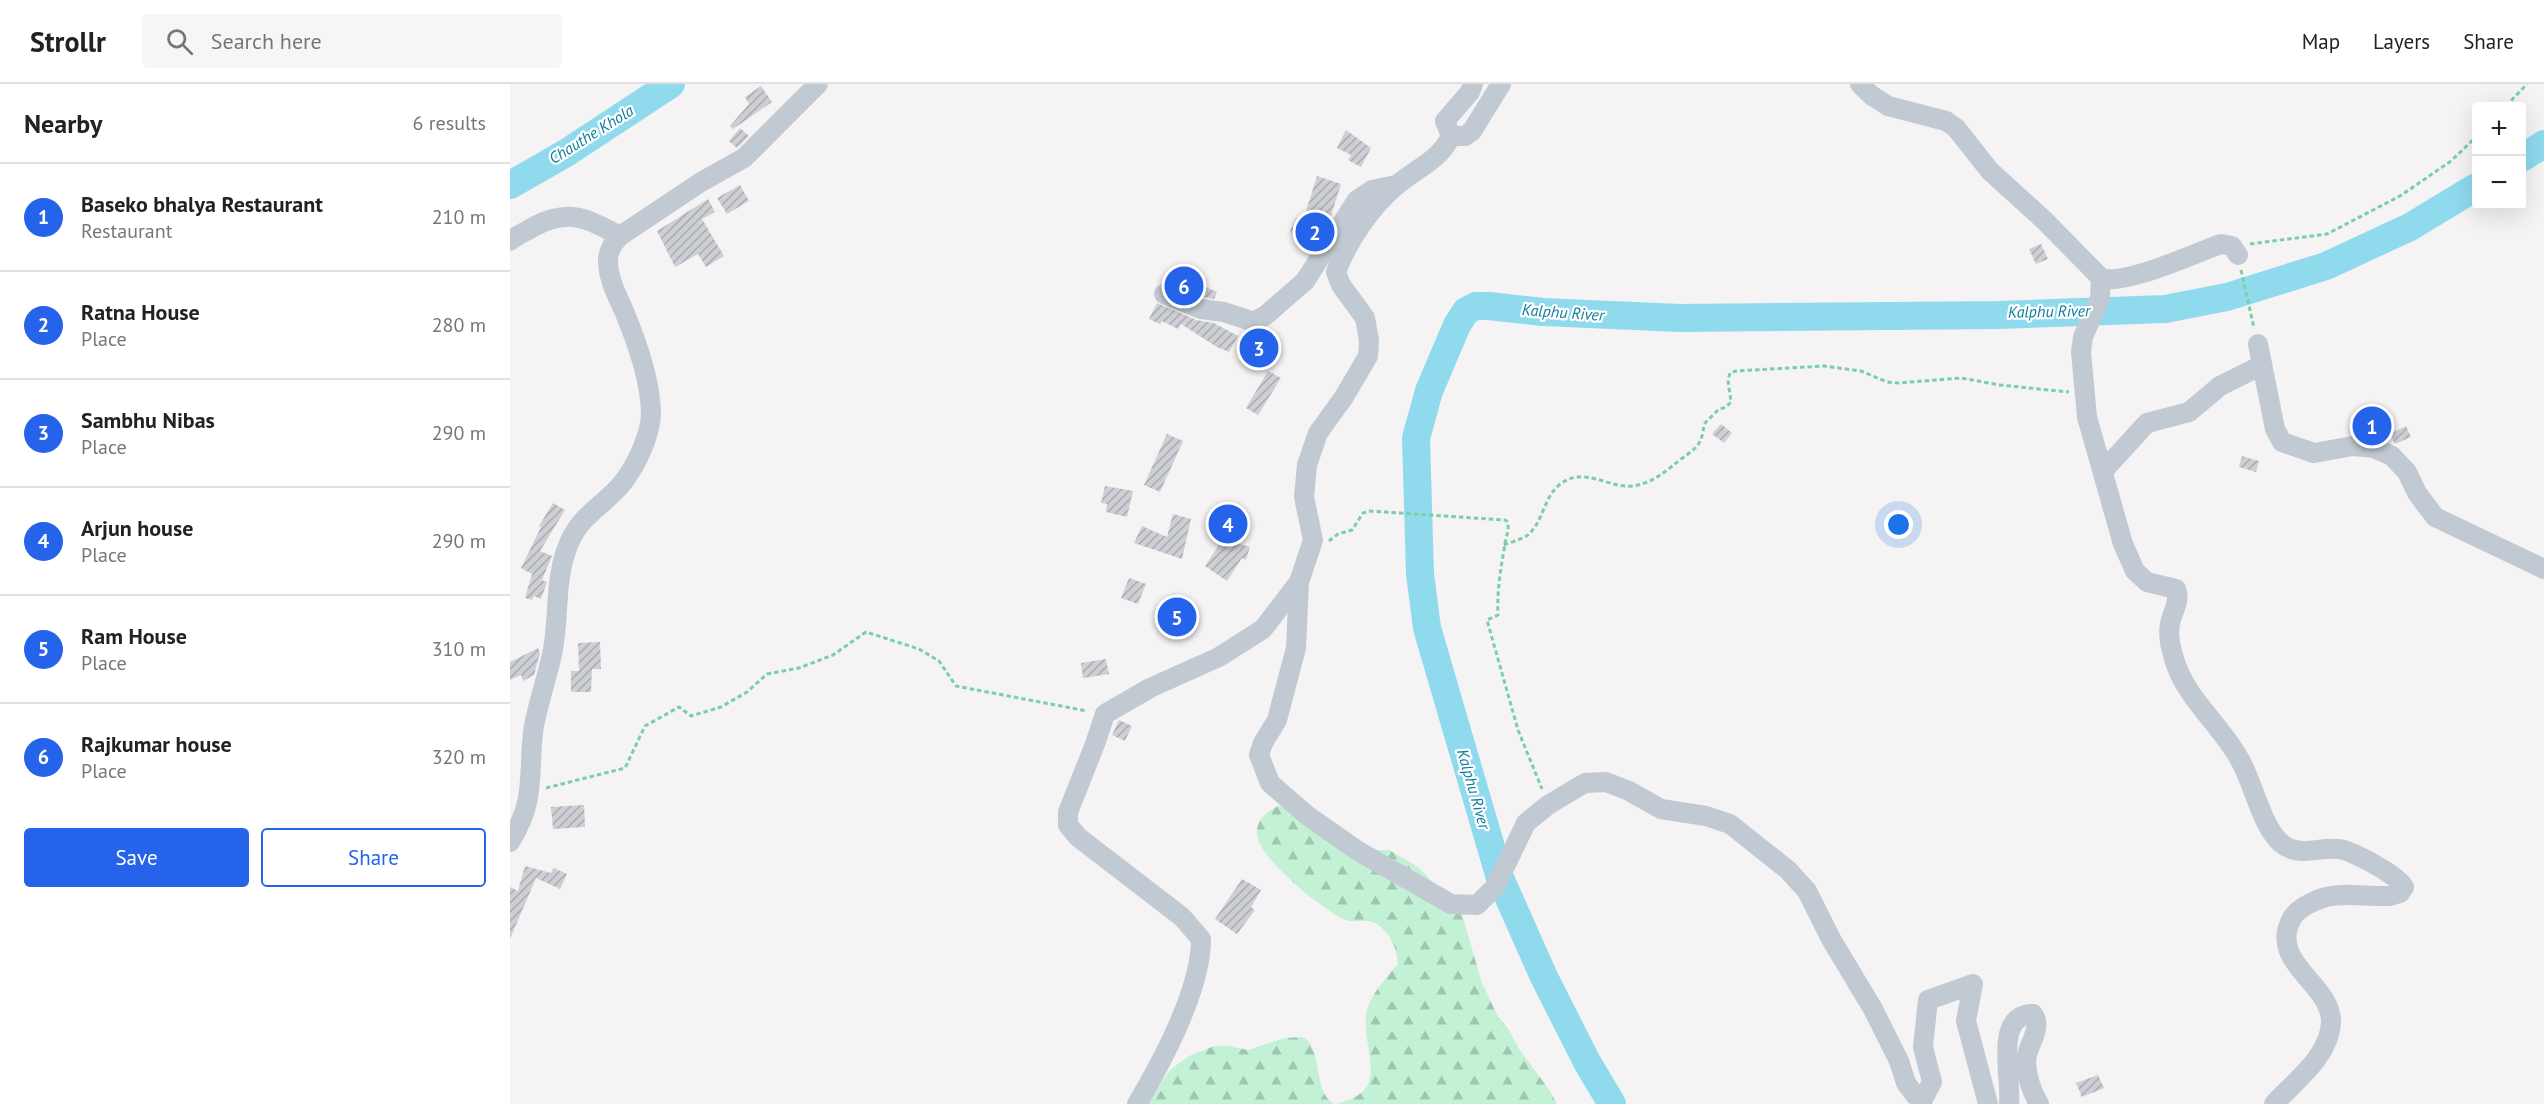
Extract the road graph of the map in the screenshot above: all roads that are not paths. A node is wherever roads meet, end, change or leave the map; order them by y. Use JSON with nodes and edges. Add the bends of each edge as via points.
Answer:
{"nodes":[{"id":1,"x":818,"y":84,"type":"edge"},
{"id":2,"x":1473,"y":84,"type":"edge"},
{"id":3,"x":1501,"y":84,"type":"edge"},
{"id":4,"x":1860,"y":84,"type":"edge"},
{"id":5,"x":1451,"y":136,"type":"junction"},
{"id":6,"x":1396,"y":185,"type":"junction"},
{"id":7,"x":620,"y":236,"type":"junction"},
{"id":8,"x":510,"y":241,"type":"edge"},
{"id":9,"x":2238,"y":255,"type":"road end"},
{"id":10,"x":2101,"y":278,"type":"junction"},
{"id":11,"x":1164,"y":294,"type":"dead end"},
{"id":12,"x":2258,"y":344,"type":"road end"},
{"id":13,"x":2262,"y":365,"type":"junction"},
{"id":14,"x":2103,"y":471,"type":"junction"},
{"id":15,"x":2544,"y":569,"type":"edge"},
{"id":16,"x":1299,"y":582,"type":"junction"},
{"id":17,"x":510,"y":842,"type":"edge"},
{"id":18,"x":1137,"y":1104,"type":"edge"},
{"id":19,"x":1988,"y":1104,"type":"edge"},
{"id":20,"x":2010,"y":1104,"type":"edge"},
{"id":21,"x":2039,"y":1104,"type":"edge"},
{"id":22,"x":2274,"y":1104,"type":"edge"}],
"edges":[{"from":1,"to":7,"type":"street","via":[[744,158]]},
{"from":2,"to":5,"type":"street","via":[[1445,121]]},
{"from":3,"to":5,"type":"street","via":[[1472,131],[1464,136]]},
{"from":4,"to":10,"type":"street","via":[[1888,106],[1929,116],[1956,128],[1990,171]]},
{"from":5,"to":6,"type":"street","via":[[1446,148],[1431,162]]},
{"from":6,"to":11,"type":"street","via":[[1372,190],[1357,200],[1305,281],[1254,322],[1201,309]]},
{"from":6,"to":16,"type":"street","via":[[1349,244],[1336,272],[1365,318],[1368,356],[1318,433],[1307,465],[1304,498],[1313,540]]},
{"from":7,"to":8,"type":"street","via":[[585,218],[569,215],[547,220]]},
{"from":7,"to":17,"type":"street","via":[[609,252],[609,271],[640,357],[651,415],[644,442],[630,470],[620,485],[583,518],[566,550],[560,570],[549,670],[533,731],[530,793],[522,823]]},
{"from":9,"to":10,"type":"street","via":[[2232,246],[2221,244],[2146,272],[2108,281]]},
{"from":10,"to":14,"type":"street","via":[[2100,298],[2083,337],[2081,352],[2087,417]]},
{"from":12,"to":13,"type":"street"},
{"from":13,"to":14,"type":"street","via":[[2220,386],[2189,412],[2147,423]]},
{"from":13,"to":15,"type":"street","via":[[2282,442],[2314,453],[2353,446],[2374,448],[2392,456],[2407,472],[2434,517]]},
{"from":14,"to":22,"type":"street","via":[[2123,544],[2135,571],[2147,582],[2176,589],[2178,597],[2169,636],[2179,673],[2190,695],[2241,762],[2276,837],[2293,850],[2348,851],[2398,879],[2404,887],[2391,896],[2326,897],[2295,914],[2287,936],[2291,956],[2320,995],[2331,1022],[2311,1067]]},
{"from":16,"to":18,"type":"street","via":[[1263,629],[1219,657],[1150,688],[1105,714],[1072,797],[1068,825],[1078,837],[1182,917],[1201,939],[1201,954],[1180,1022]]},
{"from":16,"to":19,"type":"street","via":[[1293,664],[1277,720],[1260,755],[1270,783],[1308,816],[1358,851],[1451,904],[1477,905],[1496,887],[1526,823],[1585,783],[1606,782],[1661,809],[1730,824],[1788,870],[1807,891],[1830,939],[1873,1009],[1906,1083],[1923,1099],[1932,1082],[1923,1047],[1928,1000],[1973,984],[1966,1021]]},
{"from":20,"to":21,"type":"street","via":[[2007,1035],[2012,1022],[2024,1014],[2033,1014],[2037,1020],[2026,1061]]}]}
